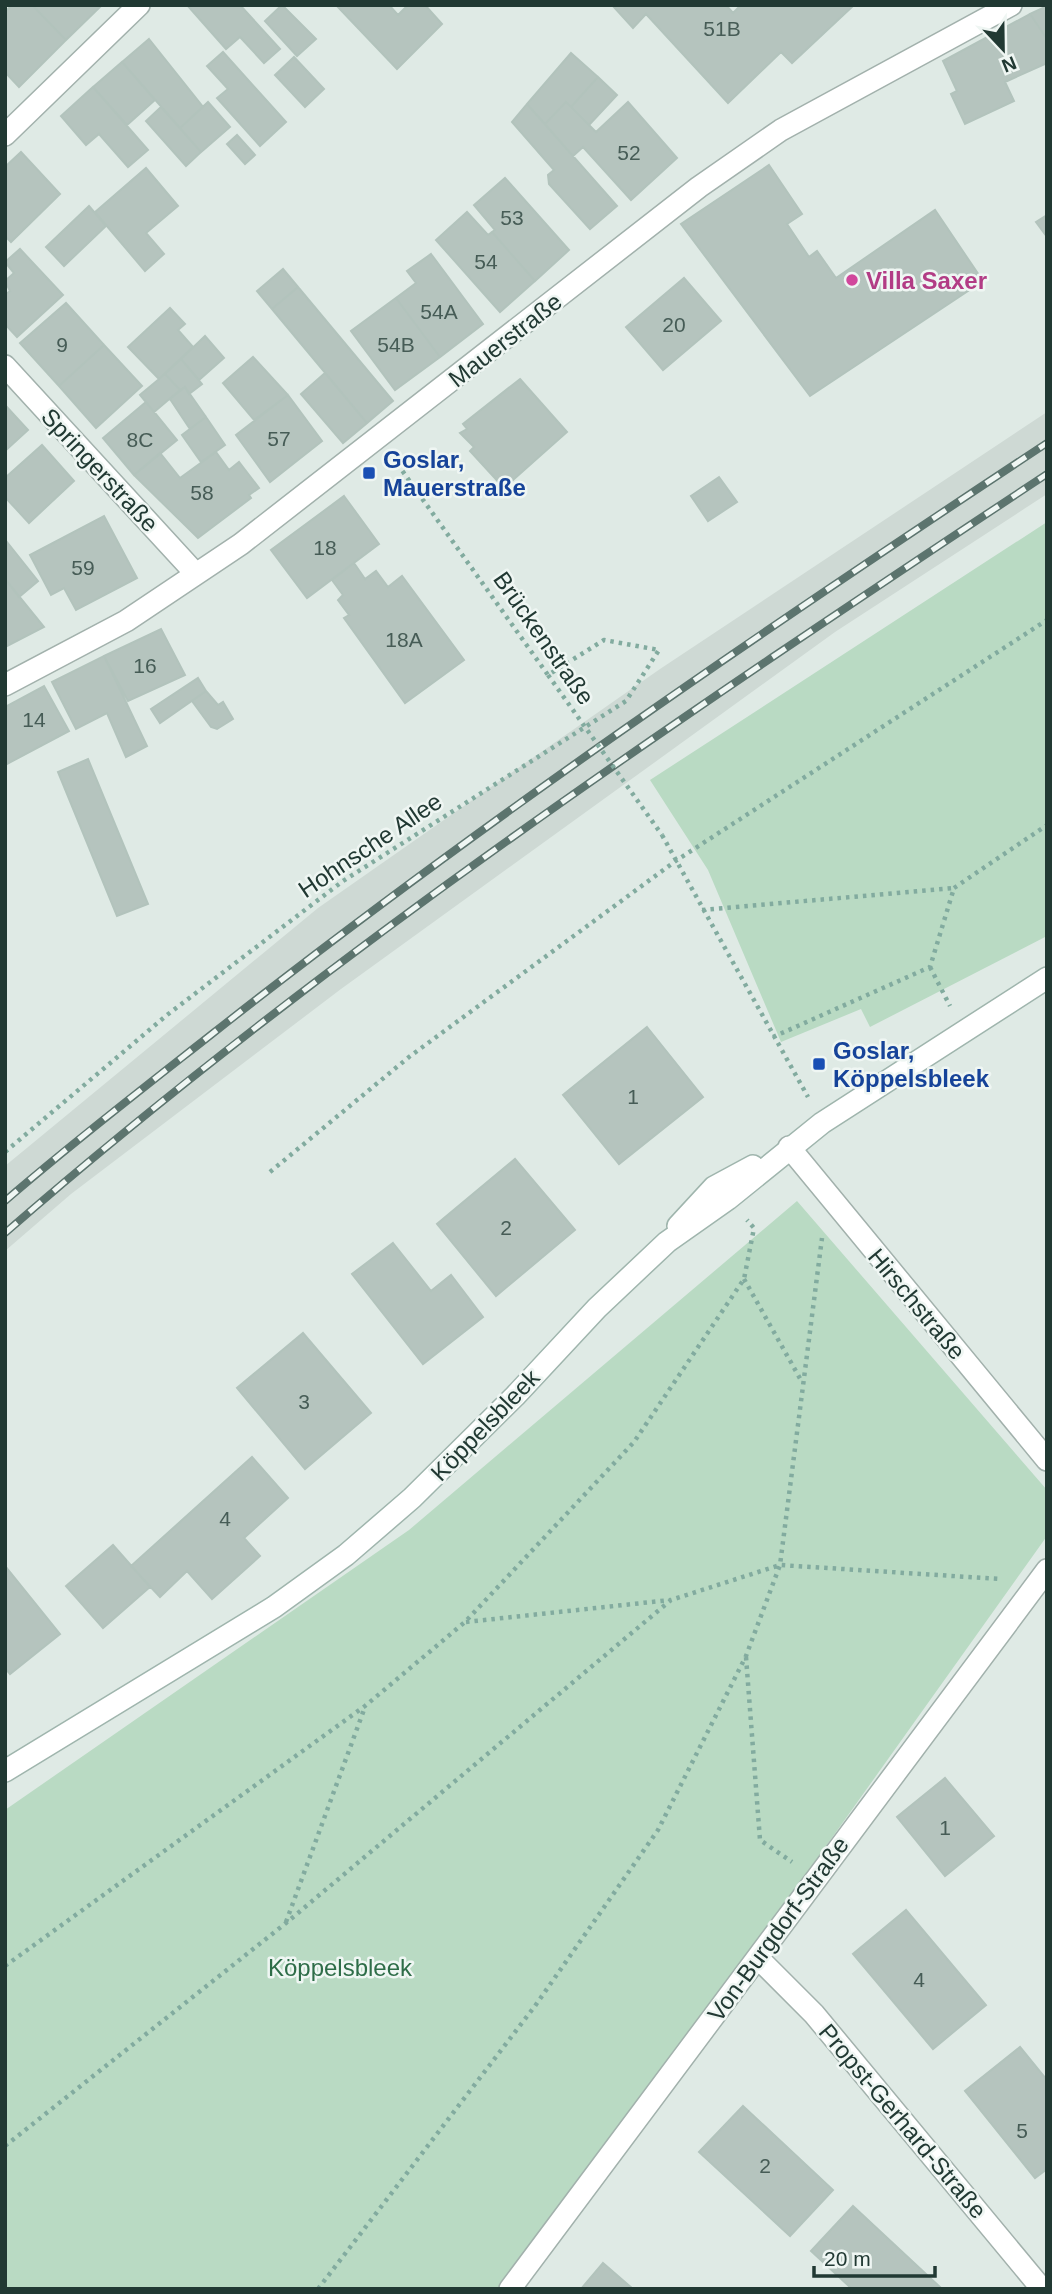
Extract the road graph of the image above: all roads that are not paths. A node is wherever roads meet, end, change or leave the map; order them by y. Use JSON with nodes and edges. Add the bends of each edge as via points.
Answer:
{"nodes":[{"id":1,"x":139,"y":5,"type":"edge"},
{"id":2,"x":1011,"y":5,"type":"edge"},
{"id":3,"x":5,"y":135,"type":"edge"},
{"id":4,"x":5,"y":366,"type":"edge"},
{"id":5,"x":196,"y":574,"type":"junction"},
{"id":6,"x":5,"y":685,"type":"edge"},
{"id":7,"x":1047,"y":978,"type":"edge"},
{"id":8,"x":1047,"y":991,"type":"edge"},
{"id":9,"x":933,"y":1054,"type":"junction"},
{"id":10,"x":789,"y":1147,"type":"junction"},
{"id":11,"x":667,"y":1242,"type":"junction"},
{"id":12,"x":1047,"y":1460,"type":"edge"},
{"id":13,"x":1043,"y":1576,"type":"edge"},
{"id":14,"x":5,"y":1771,"type":"edge"},
{"id":15,"x":758,"y":1958,"type":"junction"},
{"id":16,"x":510,"y":2289,"type":"edge"},
{"id":17,"x":1042,"y":2289,"type":"edge"}],
"edges":[{"from":1,"to":3,"type":"street"},
{"from":2,"to":5,"type":"street","name":"Mauerstraße","via":[[781,130],[699,187],[379,438]]},
{"from":4,"to":5,"type":"street","name":"Springerstraße"},
{"from":5,"to":6,"type":"street","name":"Mauerstraße","via":[[126,621]]},
{"from":7,"to":9,"type":"street"},
{"from":8,"to":9,"type":"street","via":[[972,1042]]},
{"from":9,"to":10,"type":"street"},
{"from":10,"to":11,"type":"street","name":"Köppelsbleek"},
{"from":10,"to":11,"type":"street","name":"Köppelsbleek","via":[[715,1187],[690,1210]]},
{"from":10,"to":12,"type":"street","name":"Hirschstraße"},
{"from":11,"to":14,"type":"street","name":"Köppelsbleek","via":[[412,1499],[346,1555],[274,1608]]},
{"from":13,"to":15,"type":"street","name":"Von-Burgdorf-Straße"},
{"from":15,"to":16,"type":"street","name":"Von-Burgdorf-Straße"},
{"from":15,"to":17,"type":"street","name":"Propst-Gerhard-Straße","via":[[814,2014]]}]}
